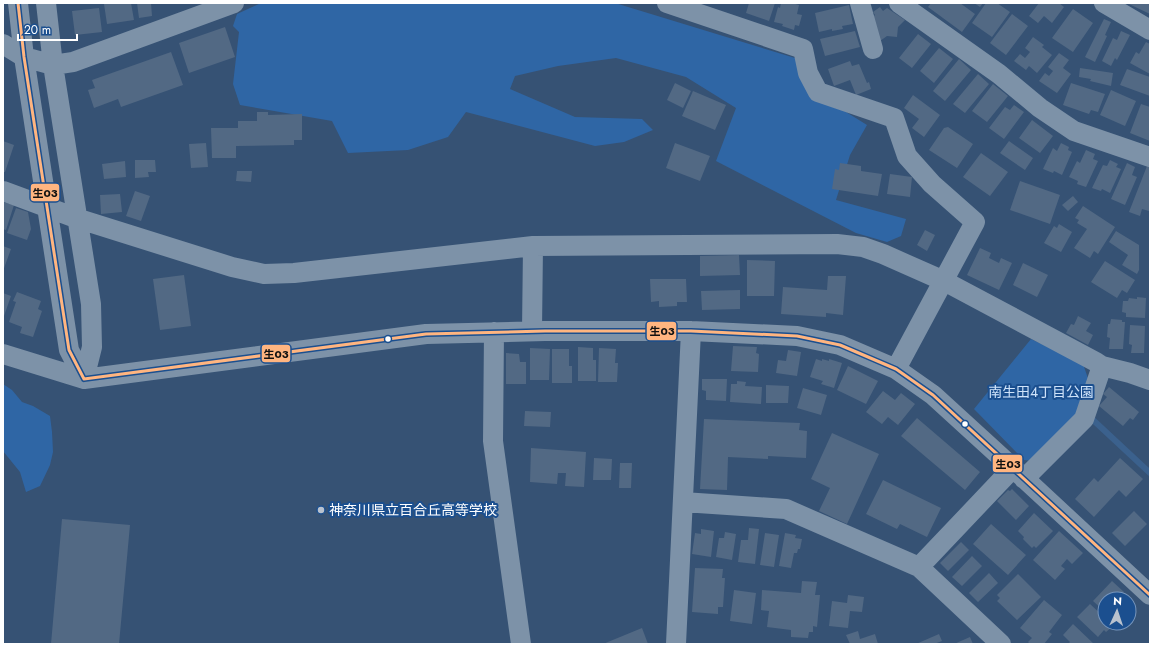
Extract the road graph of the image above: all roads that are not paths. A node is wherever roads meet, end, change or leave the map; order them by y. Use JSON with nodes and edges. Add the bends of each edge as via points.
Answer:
{"nodes":[{"id":1,"x":18,"y":3,"type":"edge"},
{"id":2,"x":46,"y":3,"type":"edge"},
{"id":3,"x":234,"y":3,"type":"edge"},
{"id":4,"x":667,"y":3,"type":"edge"},
{"id":5,"x":860,"y":3,"type":"edge"},
{"id":6,"x":900,"y":3,"type":"edge"},
{"id":7,"x":1106,"y":4,"type":"edge"},
{"id":8,"x":193,"y":11,"type":"edge"},
{"id":9,"x":1150,"y":30,"type":"edge"},
{"id":10,"x":3,"y":44,"type":"edge"},
{"id":11,"x":873,"y":49,"type":"dead end"},
{"id":12,"x":24,"y":57,"type":"junction"},
{"id":13,"x":53,"y":65,"type":"junction"},
{"id":14,"x":1150,"y":157,"type":"edge"},
{"id":15,"x":3,"y":191,"type":"edge"},
{"id":16,"x":47,"y":207,"type":"junction"},
{"id":17,"x":76,"y":218,"type":"junction"},
{"id":18,"x":532,"y":246,"type":"junction"},
{"id":19,"x":944,"y":281,"type":"junction"},
{"id":20,"x":532,"y":331,"type":"junction"},
{"id":21,"x":691,"y":331,"type":"junction"},
{"id":22,"x":494,"y":332,"type":"junction"},
{"id":23,"x":3,"y":354,"type":"edge"},
{"id":24,"x":1102,"y":366,"type":"junction"},
{"id":25,"x":896,"y":369,"type":"junction"},
{"id":26,"x":84,"y":379,"type":"junction"},
{"id":27,"x":1150,"y":380,"type":"edge"},
{"id":28,"x":1019,"y":473,"type":"junction"},
{"id":29,"x":683,"y":502,"type":"junction"},
{"id":30,"x":919,"y":567,"type":"junction"},
{"id":31,"x":1150,"y":595,"type":"edge"},
{"id":32,"x":521,"y":644,"type":"edge"},
{"id":33,"x":676,"y":644,"type":"edge"},
{"id":34,"x":1001,"y":644,"type":"edge"}],
"edges":[{"from":1,"to":12,"type":"street"},
{"from":2,"to":13,"type":"street"},
{"from":3,"to":8,"type":"street"},
{"from":4,"to":19,"type":"street","via":[[803,49],[808,73],[818,92],[894,118],[907,156],[932,184],[975,222]]},
{"from":5,"to":11,"type":"street"},
{"from":6,"to":14,"type":"street","via":[[1074,131]]},
{"from":7,"to":9,"type":"street"},
{"from":8,"to":13,"type":"street","via":[[73,62]]},
{"from":10,"to":12,"type":"street"},
{"from":12,"to":13,"type":"street"},
{"from":12,"to":16,"type":"street"},
{"from":13,"to":17,"type":"street"},
{"from":15,"to":16,"type":"street"},
{"from":16,"to":17,"type":"street"},
{"from":16,"to":26,"type":"street","via":[[69,350]]},
{"from":17,"to":18,"type":"street","via":[[232,267],[264,274],[294,273]]},
{"from":17,"to":26,"type":"street","via":[[91,304],[92,347]]},
{"from":18,"to":19,"type":"street","via":[[837,244],[864,247]]},
{"from":18,"to":20,"type":"street"},
{"from":19,"to":24,"type":"street"},
{"from":19,"to":25,"type":"street"},
{"from":20,"to":21,"type":"street"},
{"from":20,"to":22,"type":"street"},
{"from":21,"to":25,"type":"street","via":[[797,336],[840,345]]},
{"from":21,"to":29,"type":"street"},
{"from":22,"to":26,"type":"street","via":[[426,334]]},
{"from":22,"to":32,"type":"street","via":[[493,441]]},
{"from":23,"to":26,"type":"street"},
{"from":24,"to":27,"type":"street"},
{"from":24,"to":28,"type":"street","via":[[1084,419]]},
{"from":25,"to":28,"type":"street","via":[[933,395]]},
{"from":28,"to":30,"type":"street"},
{"from":28,"to":31,"type":"street"},
{"from":29,"to":30,"type":"street","via":[[786,509]]},
{"from":29,"to":33,"type":"street"},
{"from":30,"to":34,"type":"street"}]}
